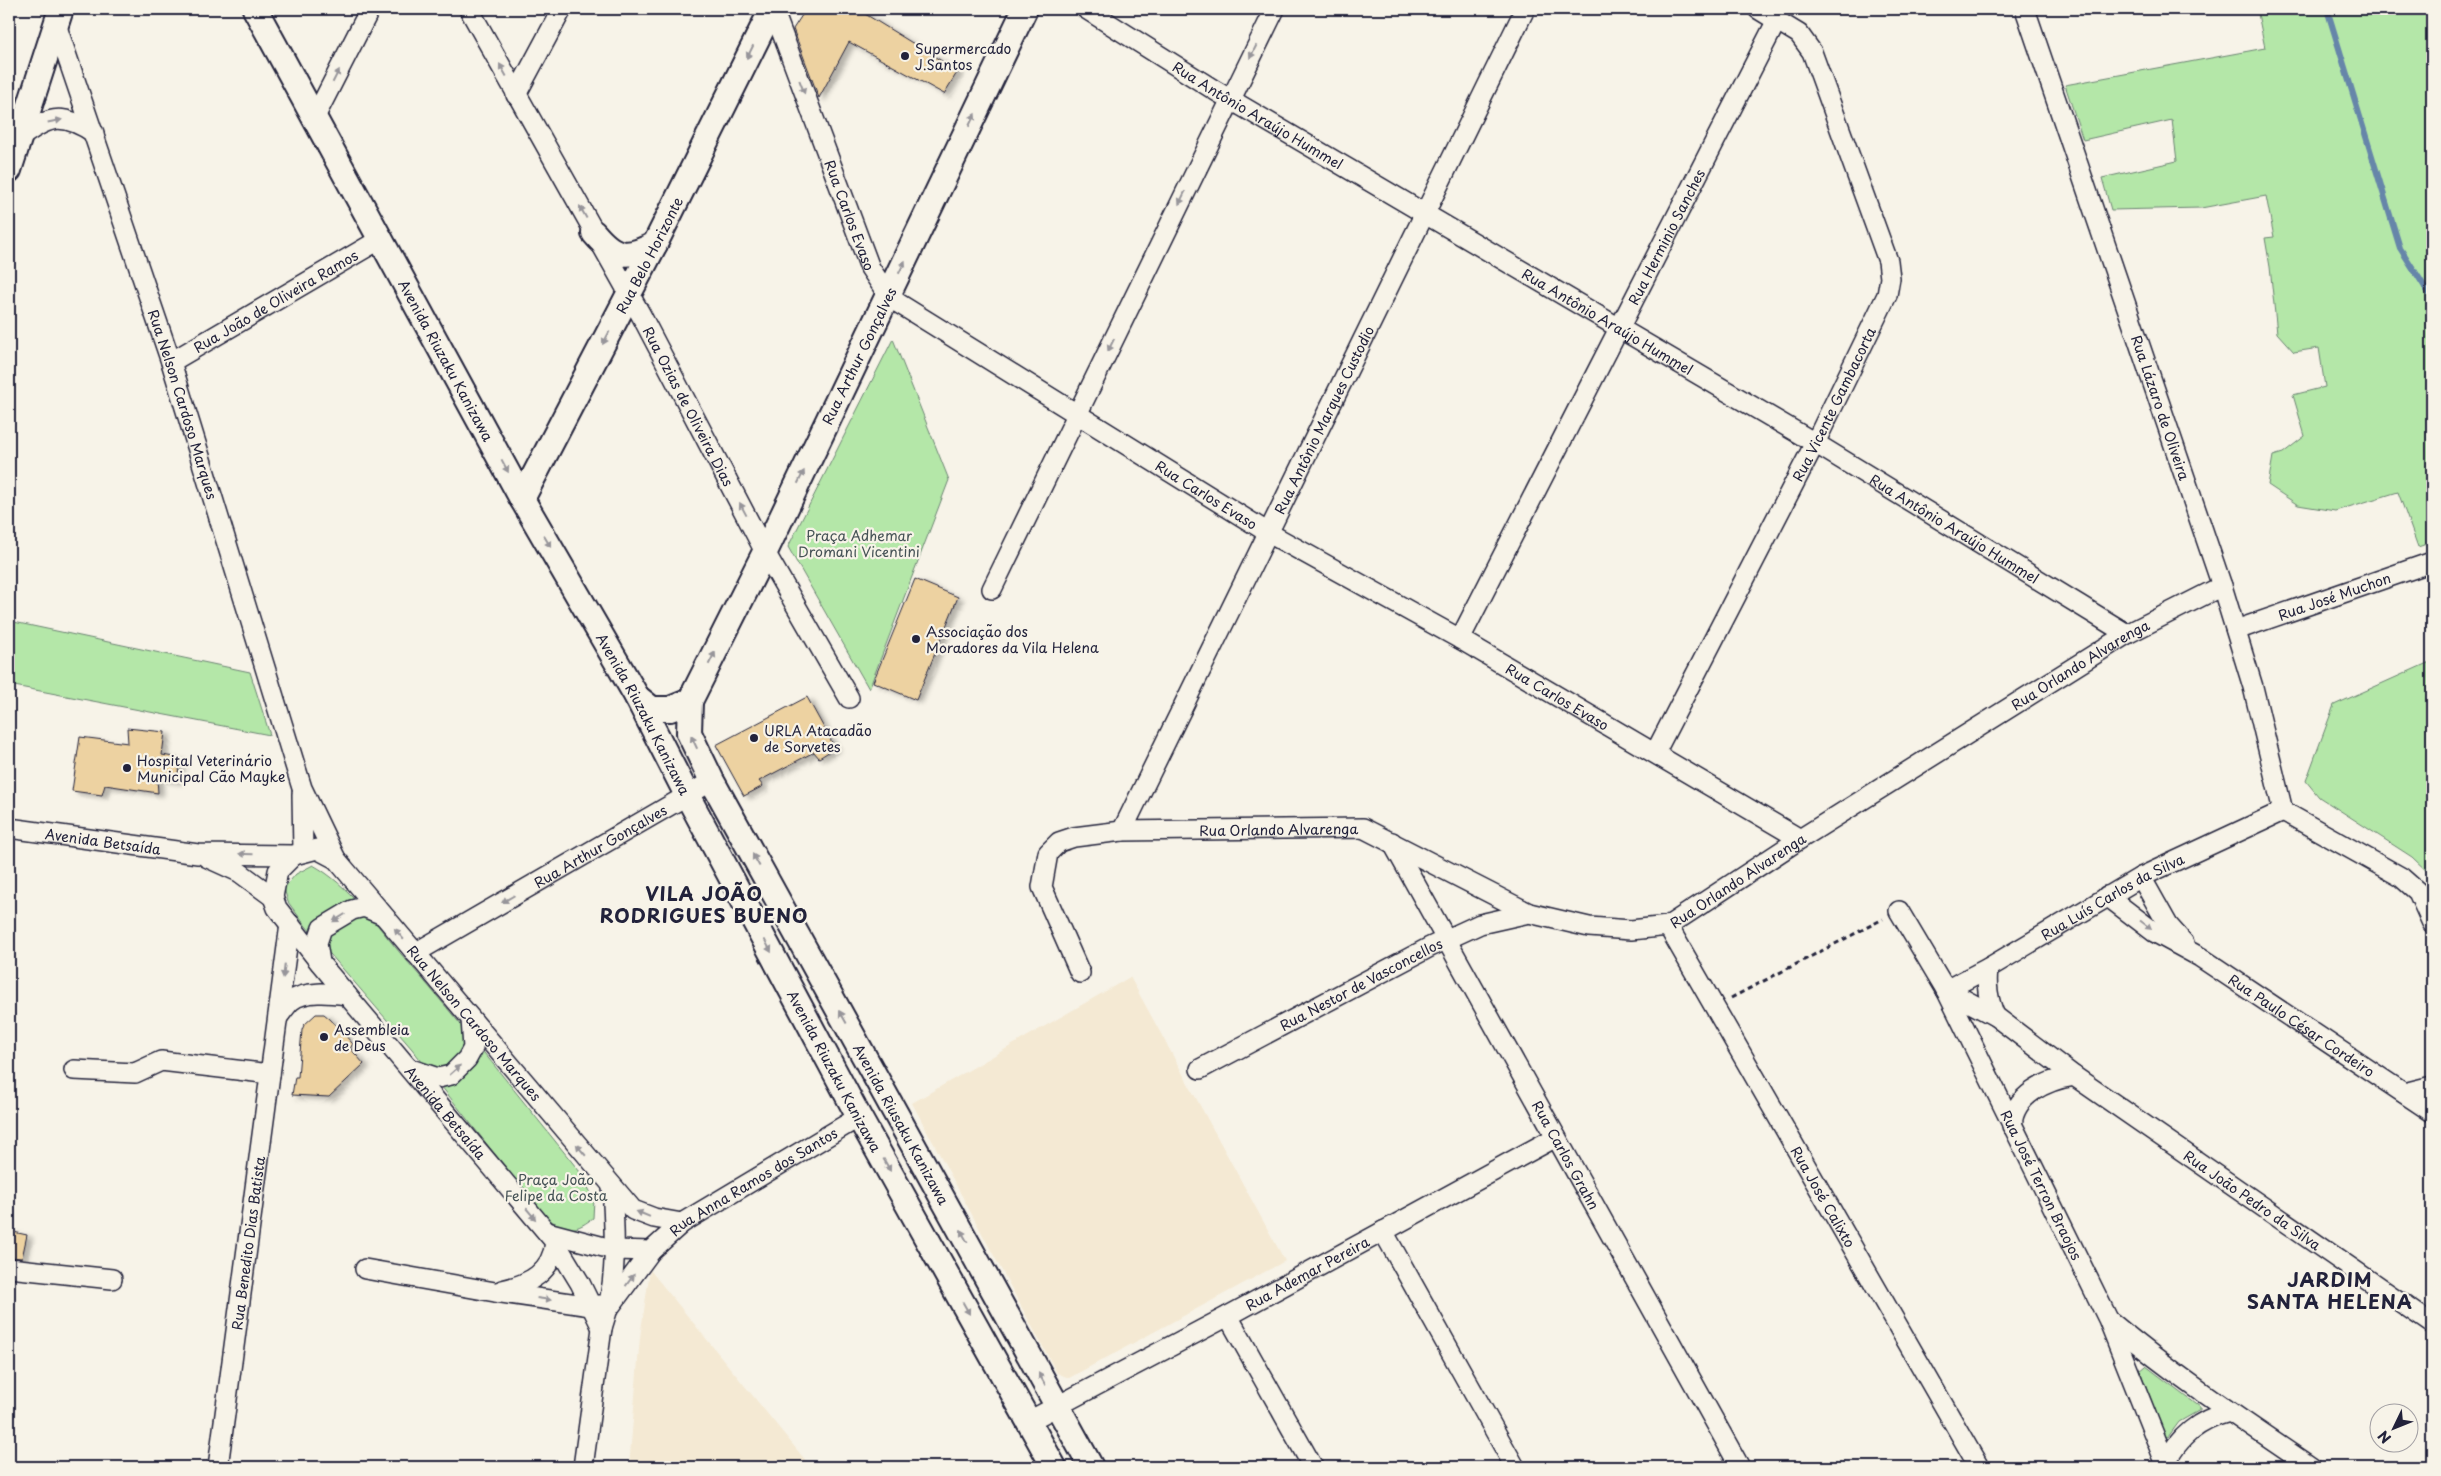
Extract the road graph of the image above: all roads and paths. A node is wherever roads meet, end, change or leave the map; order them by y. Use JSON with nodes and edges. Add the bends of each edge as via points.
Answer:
{"nodes":[{"id":1,"x":254,"y":9,"type":"edge"},
{"id":2,"x":370,"y":9,"type":"edge"},
{"id":3,"x":469,"y":9,"type":"edge"},
{"id":4,"x":562,"y":9,"type":"edge"},
{"id":5,"x":772,"y":9,"type":"edge"},
{"id":6,"x":1025,"y":9,"type":"edge"},
{"id":7,"x":1086,"y":9,"type":"edge"},
{"id":8,"x":1275,"y":9,"type":"edge"},
{"id":9,"x":1525,"y":9,"type":"edge"},
{"id":10,"x":1758,"y":9,"type":"edge"},
{"id":11,"x":2025,"y":9,"type":"edge"},
{"id":12,"x":55,"y":14,"type":"edge"},
{"id":13,"x":1777,"y":20,"type":"junction"},
{"id":14,"x":516,"y":94,"type":"junction"},
{"id":15,"x":1230,"y":99,"type":"junction"},
{"id":16,"x":314,"y":119,"type":"junction"},
{"id":17,"x":94,"y":133,"type":"junction"},
{"id":18,"x":17,"y":140,"type":"junction"},
{"id":19,"x":9,"y":170,"type":"edge"},
{"id":20,"x":1425,"y":214,"type":"junction"},
{"id":21,"x":594,"y":233,"type":"junction"},
{"id":22,"x":379,"y":240,"type":"junction"},
{"id":23,"x":655,"y":244,"type":"junction"},
{"id":24,"x":629,"y":293,"type":"junction"},
{"id":25,"x":888,"y":295,"type":"junction"},
{"id":26,"x":1618,"y":329,"type":"junction"},
{"id":27,"x":171,"y":362,"type":"junction"},
{"id":28,"x":1078,"y":413,"type":"junction"},
{"id":29,"x":1815,"y":443,"type":"junction"},
{"id":30,"x":522,"y":499,"type":"junction"},
{"id":31,"x":1267,"y":532,"type":"junction"},
{"id":32,"x":765,"y":552,"type":"junction"},
{"id":33,"x":2432,"y":562,"type":"edge"},
{"id":34,"x":2222,"y":586,"type":"junction"},
{"id":35,"x":992,"y":589,"type":"dead end"},
{"id":36,"x":2236,"y":630,"type":"junction"},
{"id":37,"x":2127,"y":634,"type":"junction"},
{"id":38,"x":1460,"y":639,"type":"junction"},
{"id":39,"x":637,"y":697,"type":"junction"},
{"id":40,"x":849,"y":698,"type":"dead end"},
{"id":41,"x":690,"y":701,"type":"junction"},
{"id":42,"x":1655,"y":753,"type":"junction"},
{"id":43,"x":712,"y":780,"type":"junction"},
{"id":44,"x":302,"y":788,"type":"junction"},
{"id":45,"x":687,"y":795,"type":"junction"},
{"id":46,"x":2283,"y":811,"type":"junction"},
{"id":47,"x":9,"y":828,"type":"edge"},
{"id":48,"x":1122,"y":830,"type":"junction"},
{"id":49,"x":1800,"y":839,"type":"junction"},
{"id":50,"x":1392,"y":842,"type":"junction"},
{"id":51,"x":198,"y":854,"type":"junction"},
{"id":52,"x":298,"y":854,"type":"junction"},
{"id":53,"x":336,"y":859,"type":"junction"},
{"id":54,"x":2142,"y":877,"type":"junction"},
{"id":55,"x":2106,"y":896,"type":"junction"},
{"id":56,"x":274,"y":897,"type":"junction"},
{"id":57,"x":1899,"y":911,"type":"joint"},
{"id":58,"x":1529,"y":913,"type":"junction"},
{"id":59,"x":383,"y":915,"type":"junction"},
{"id":60,"x":2432,"y":923,"type":"edge"},
{"id":61,"x":290,"y":924,"type":"junction"},
{"id":62,"x":1668,"y":926,"type":"junction"},
{"id":63,"x":1446,"y":940,"type":"junction"},
{"id":64,"x":415,"y":953,"type":"junction"},
{"id":65,"x":2200,"y":957,"type":"junction"},
{"id":66,"x":320,"y":963,"type":"junction"},
{"id":67,"x":1988,"y":968,"type":"junction"},
{"id":68,"x":1080,"y":973,"type":"dead end"},
{"id":69,"x":1946,"y":990,"type":"junction"},
{"id":70,"x":347,"y":994,"type":"junction"},
{"id":71,"x":1715,"y":1006,"type":"junction"},
{"id":72,"x":1995,"y":1016,"type":"junction"},
{"id":73,"x":278,"y":1017,"type":"junction"},
{"id":74,"x":471,"y":1019,"type":"junction"},
{"id":75,"x":411,"y":1069,"type":"junction"},
{"id":76,"x":1200,"y":1069,"type":"dead end"},
{"id":77,"x":74,"y":1070,"type":"dead end"},
{"id":78,"x":270,"y":1074,"type":"junction"},
{"id":79,"x":2074,"y":1076,"type":"junction"},
{"id":80,"x":2432,"y":1086,"type":"edge"},
{"id":81,"x":2404,"y":1093,"type":"junction"},
{"id":82,"x":2432,"y":1112,"type":"edge"},
{"id":83,"x":860,"y":1117,"type":"junction"},
{"id":84,"x":2012,"y":1126,"type":"junction"},
{"id":85,"x":1556,"y":1137,"type":"junction"},
{"id":86,"x":612,"y":1187,"type":"junction"},
{"id":87,"x":682,"y":1223,"type":"junction"},
{"id":88,"x":1383,"y":1231,"type":"junction"},
{"id":89,"x":551,"y":1237,"type":"junction"},
{"id":90,"x":574,"y":1240,"type":"junction"},
{"id":91,"x":615,"y":1250,"type":"junction"},
{"id":92,"x":651,"y":1251,"type":"junction"},
{"id":93,"x":9,"y":1268,"type":"edge"},
{"id":94,"x":365,"y":1269,"type":"dead end"},
{"id":95,"x":112,"y":1279,"type":"dead end"},
{"id":96,"x":495,"y":1292,"type":"junction"},
{"id":97,"x":604,"y":1303,"type":"junction"},
{"id":98,"x":1228,"y":1316,"type":"junction"},
{"id":99,"x":2108,"y":1319,"type":"junction"},
{"id":100,"x":2432,"y":1324,"type":"edge"},
{"id":101,"x":1057,"y":1405,"type":"junction"},
{"id":102,"x":2229,"y":1412,"type":"junction"},
{"id":103,"x":1029,"y":1421,"type":"junction"},
{"id":104,"x":2163,"y":1466,"type":"edge"},
{"id":105,"x":218,"y":1467,"type":"edge"},
{"id":106,"x":583,"y":1467,"type":"edge"},
{"id":107,"x":1054,"y":1467,"type":"edge"},
{"id":108,"x":1091,"y":1467,"type":"edge"},
{"id":109,"x":1313,"y":1467,"type":"edge"},
{"id":110,"x":1515,"y":1467,"type":"edge"},
{"id":111,"x":1740,"y":1467,"type":"edge"},
{"id":112,"x":1979,"y":1467,"type":"edge"},
{"id":113,"x":2311,"y":1467,"type":"edge"}],
"edges":[{"from":1,"to":16,"type":"street","name":"Avenida Riuzaku Kanizawa"},
{"from":16,"to":2,"type":"street","one_way":true},
{"from":14,"to":3,"type":"street","name":"Rua Ozias de Oliveira Dias","one_way":true},
{"from":4,"to":14,"type":"street"},
{"from":5,"to":23,"type":"street","name":"Rua Belo Horizonte","one_way":true},
{"from":5,"to":25,"type":"street","name":"Rua Carlos Evaso","one_way":true,"via":[[870,268]]},
{"from":25,"to":6,"type":"street","name":"Rua Arthur Gonçalves","one_way":true},
{"from":7,"to":15,"type":"street","name":"Rua Antônio Araújo Hummel"},
{"from":8,"to":15,"type":"street","one_way":true},
{"from":9,"to":20,"type":"street","name":"Rua Antônio Marques Custodio"},
{"from":10,"to":13,"type":"street"},
{"from":11,"to":34,"type":"street","name":"Rua Lázaro de Oliveira"},
{"from":12,"to":17,"type":"street","name":"Rua Nelson Cardoso Marques"},
{"from":12,"to":18,"type":"street"},
{"from":13,"to":26,"type":"street","name":"Rua Herminio Sanches"},
{"from":13,"to":29,"type":"street","name":"Rua Vicente Gambacorta","via":[[1799,34],[1812,52],[1888,261],[1890,278],[1887,295]]},
{"from":21,"to":14,"type":"street","name":"Rua Ozias de Oliveira Dias","one_way":true},
{"from":15,"to":20,"type":"street","name":"Rua Antônio Araújo Hummel"},
{"from":15,"to":28,"type":"street","one_way":true},
{"from":16,"to":22,"type":"street","name":"Avenida Riuzaku Kanizawa"},
{"from":18,"to":17,"type":"street","one_way":true,"via":[[36,126],[61,119],[75,120]]},
{"from":17,"to":27,"type":"street","name":"Rua Nelson Cardoso Marques"},
{"from":18,"to":19,"type":"street"},
{"from":20,"to":26,"type":"street","name":"Rua Antônio Araújo Hummel"},
{"from":20,"to":31,"type":"street","name":"Rua Antônio Marques Custodio"},
{"from":21,"to":23,"type":"street","via":[[615,253],[639,252]]},
{"from":21,"to":24,"type":"street","name":"Rua Ozias de Oliveira Dias"},
{"from":22,"to":27,"type":"street","name":"Rua João de Oliveira Ramos"},
{"from":22,"to":30,"type":"street","name":"Avenida Riuzaku Kanizawa","one_way":true},
{"from":23,"to":24,"type":"street","name":"Rua Belo Horizonte"},
{"from":24,"to":30,"type":"street","name":"Rua Belo Horizonte","one_way":true},
{"from":32,"to":24,"type":"street","name":"Rua Ozias de Oliveira Dias","one_way":true},
{"from":25,"to":28,"type":"street","name":"Rua Carlos Evaso"},
{"from":32,"to":25,"type":"street","name":"Rua Arthur Gonçalves","one_way":true},
{"from":26,"to":29,"type":"street","name":"Rua Antônio Araújo Hummel"},
{"from":26,"to":38,"type":"street","name":"Rua Herminio Sanches"},
{"from":27,"to":44,"type":"street","name":"Rua Nelson Cardoso Marques"},
{"from":28,"to":31,"type":"street","name":"Rua Carlos Evaso"},
{"from":28,"to":35,"type":"street"},
{"from":29,"to":37,"type":"street","name":"Rua Antônio Araújo Hummel"},
{"from":29,"to":42,"type":"street","name":"Rua Vicente Gambacorta"},
{"from":30,"to":39,"type":"street","name":"Avenida Riuzaku Kanizawa","one_way":true},
{"from":31,"to":38,"type":"street","name":"Rua Carlos Evaso"},
{"from":31,"to":48,"type":"street","name":"Rua Antônio Marques Custodio"},
{"from":32,"to":40,"type":"street","name":"Rua Ozias de Oliveira Dias"},
{"from":41,"to":32,"type":"street","name":"Rua Arthur Gonçalves","one_way":true},
{"from":33,"to":36,"type":"street","name":"Rua José Muchon"},
{"from":34,"to":36,"type":"street","name":"Rua Lázaro de Oliveira"},
{"from":34,"to":37,"type":"street","name":"Rua Orlando Alvarenga"},
{"from":36,"to":46,"type":"street","name":"Rua Lázaro de Oliveira"},
{"from":37,"to":49,"type":"street","name":"Rua Orlando Alvarenga"},
{"from":38,"to":42,"type":"street","name":"Rua Carlos Evaso"},
{"from":39,"to":41,"type":"street","via":[[652,709],[670,709]]},
{"from":39,"to":45,"type":"street","name":"Avenida Riuzaku Kanizawa"},
{"from":43,"to":41,"type":"street","name":"Rua Arthur Gonçalves","one_way":true,"via":[[690,733]]},
{"from":42,"to":49,"type":"street","name":"Rua Carlos Evaso"},
{"from":43,"to":45,"type":"street","name":"Rua Arthur Gonçalves"},
{"from":101,"to":43,"type":"street","name":"Avenida Riusaku Kanizawa","one_way":true},
{"from":44,"to":52,"type":"street","name":"Rua Nelson Cardoso Marques"},
{"from":44,"to":53,"type":"street","name":"Rua Nelson Cardoso Marques"},
{"from":45,"to":64,"type":"street","name":"Rua Arthur Gonçalves","one_way":true},
{"from":45,"to":83,"type":"street","name":"Avenida Riuzaku Kanizawa","one_way":true},
{"from":46,"to":54,"type":"street","name":"Rua Luís Carlos da Silva"},
{"from":46,"to":60,"type":"street","via":[[2401,877],[2418,892]]},
{"from":47,"to":51,"type":"street","name":"Avenida Betsaída"},
{"from":48,"to":50,"type":"street","name":"Rua Orlando Alvarenga","via":[[1363,828]]},
{"from":48,"to":68,"type":"street","name":"Rua Orlando Alvarenga","via":[[1074,837],[1059,842],[1048,853],[1042,887]]},
{"from":49,"to":62,"type":"street","name":"Rua Orlando Alvarenga"},
{"from":50,"to":58,"type":"street","name":"Rua Orlando Alvarenga"},
{"from":50,"to":63,"type":"street","name":"Rua Carlos Grahn"},
{"from":52,"to":51,"type":"street","name":"Avenida Betsaída","one_way":true},
{"from":51,"to":56,"type":"street","name":"Avenida Betsaída","via":[[239,872]]},
{"from":52,"to":53,"type":"street","name":"Rua Nelson Cardoso Marques","via":[[317,849]]},
{"from":52,"to":56,"type":"street","via":[[278,871]]},
{"from":53,"to":59,"type":"street","name":"Rua Nelson Cardoso Marques"},
{"from":54,"to":55,"type":"street","name":"Rua Luís Carlos da Silva"},
{"from":54,"to":65,"type":"street","name":"Rua Paulo César Cordeiro","via":[[2168,925]]},
{"from":55,"to":65,"type":"street","name":"Rua Paulo César Cordeiro","one_way":true,"via":[[2154,932]]},
{"from":55,"to":67,"type":"street","name":"Rua Luís Carlos da Silva"},
{"from":56,"to":61,"type":"street","name":"Avenida Betsaída","via":[[277,908]]},
{"from":57,"to":69,"type":"street","name":"Rua José Terron Braojos"},
{"from":57,"to":71,"type":"path"},
{"from":58,"to":62,"type":"street","name":"Rua Orlando Alvarenga","via":[[1589,927],[1631,930]]},
{"from":58,"to":63,"type":"street","name":"Rua Nestor de Vasconcellos","via":[[1480,924]]},
{"from":64,"to":59,"type":"street","name":"Rua Nelson Cardoso Marques","one_way":true},
{"from":59,"to":66,"type":"street","one_way":true,"via":[[364,907],[352,910],[322,928],[317,943]]},
{"from":61,"to":66,"type":"street","name":"Avenida Betsaída"},
{"from":61,"to":73,"type":"street","name":"Rua Benedito Dias Batista","one_way":true},
{"from":62,"to":71,"type":"street","name":"Rua José Calixto"},
{"from":63,"to":76,"type":"street","name":"Rua Nestor de Vasconcellos"},
{"from":63,"to":85,"type":"street","name":"Rua Carlos Grahn"},
{"from":64,"to":74,"type":"street","name":"Rua Nelson Cardoso Marques"},
{"from":65,"to":81,"type":"street","name":"Rua Paulo César Cordeiro"},
{"from":66,"to":70,"type":"street","name":"Avenida Betsaída"},
{"from":67,"to":69,"type":"street","name":"Rua Luís Carlos da Silva"},
{"from":67,"to":72,"type":"street","via":[[1988,999]]},
{"from":69,"to":72,"type":"street","name":"Rua João Pedro da Silva"},
{"from":69,"to":84,"type":"street","name":"Rua José Terron Braojos"},
{"from":70,"to":73,"type":"street","via":[[303,996],[292,1001]]},
{"from":70,"to":75,"type":"street","name":"Avenida Betsaída"},
{"from":71,"to":112,"type":"street","name":"Rua José Calixto"},
{"from":72,"to":79,"type":"street","name":"Rua João Pedro da Silva"},
{"from":73,"to":78,"type":"street","name":"Rua Benedito Dias Batista"},
{"from":75,"to":74,"type":"street","one_way":true,"via":[[438,1078],[451,1075],[473,1048]]},
{"from":86,"to":74,"type":"street","name":"Rua Nelson Cardoso Marques","one_way":true},
{"from":75,"to":89,"type":"street","name":"Avenida Betsaída","one_way":true},
{"from":77,"to":78,"type":"street","via":[[135,1073],[161,1062]]},
{"from":78,"to":105,"type":"street","name":"Rua Benedito Dias Batista"},
{"from":79,"to":84,"type":"street","via":[[2053,1081],[2025,1097],[2013,1116]]},
{"from":79,"to":100,"type":"street","name":"Rua João Pedro da Silva"},
{"from":80,"to":81,"type":"street"},
{"from":81,"to":82,"type":"street","name":"Rua Paulo César Cordeiro"},
{"from":83,"to":87,"type":"street","name":"Rua Anna Ramos dos Santos"},
{"from":83,"to":103,"type":"street","name":"Avenida Riuzaku Kanizawa","one_way":true},
{"from":84,"to":99,"type":"street","name":"Rua José Terron Braojos"},
{"from":85,"to":88,"type":"street","name":"Rua Ademar Pereira"},
{"from":85,"to":111,"type":"street","name":"Rua Carlos Grahn"},
{"from":87,"to":86,"type":"street","name":"Rua Nelson Cardoso Marques","one_way":true,"via":[[633,1210]]},
{"from":86,"to":90,"type":"street","via":[[610,1213],[602,1228],[590,1238]]},
{"from":86,"to":91,"type":"street"},
{"from":87,"to":92,"type":"street","name":"Rua Anna Ramos dos Santos"},
{"from":88,"to":98,"type":"street","name":"Rua Ademar Pereira"},
{"from":88,"to":110,"type":"street"},
{"from":89,"to":90,"type":"street"},
{"from":89,"to":96,"type":"street","via":[[554,1253],[542,1273],[518,1287]]},
{"from":89,"to":97,"type":"street","name":"Avenida Betsaída"},
{"from":90,"to":91,"type":"street"},
{"from":91,"to":92,"type":"street"},
{"from":91,"to":97,"type":"street"},
{"from":97,"to":92,"type":"street","name":"Rua Anna Ramos dos Santos","one_way":true},
{"from":93,"to":95,"type":"street"},
{"from":94,"to":96,"type":"street"},
{"from":96,"to":97,"type":"street","one_way":true},
{"from":97,"to":106,"type":"street"},
{"from":98,"to":101,"type":"street","name":"Rua Ademar Pereira"},
{"from":98,"to":109,"type":"street"},
{"from":99,"to":102,"type":"street","via":[[2144,1350]]},
{"from":99,"to":104,"type":"street","name":"Rua José Terron Braojos"},
{"from":101,"to":103,"type":"street"},
{"from":101,"to":108,"type":"street","name":"Avenida Riusaku Kanizawa"},
{"from":102,"to":104,"type":"street","via":[[2211,1417],[2188,1432],[2174,1446]]},
{"from":102,"to":113,"type":"street"},
{"from":103,"to":107,"type":"street","name":"Avenida Riuzaku Kanizawa"}]}
